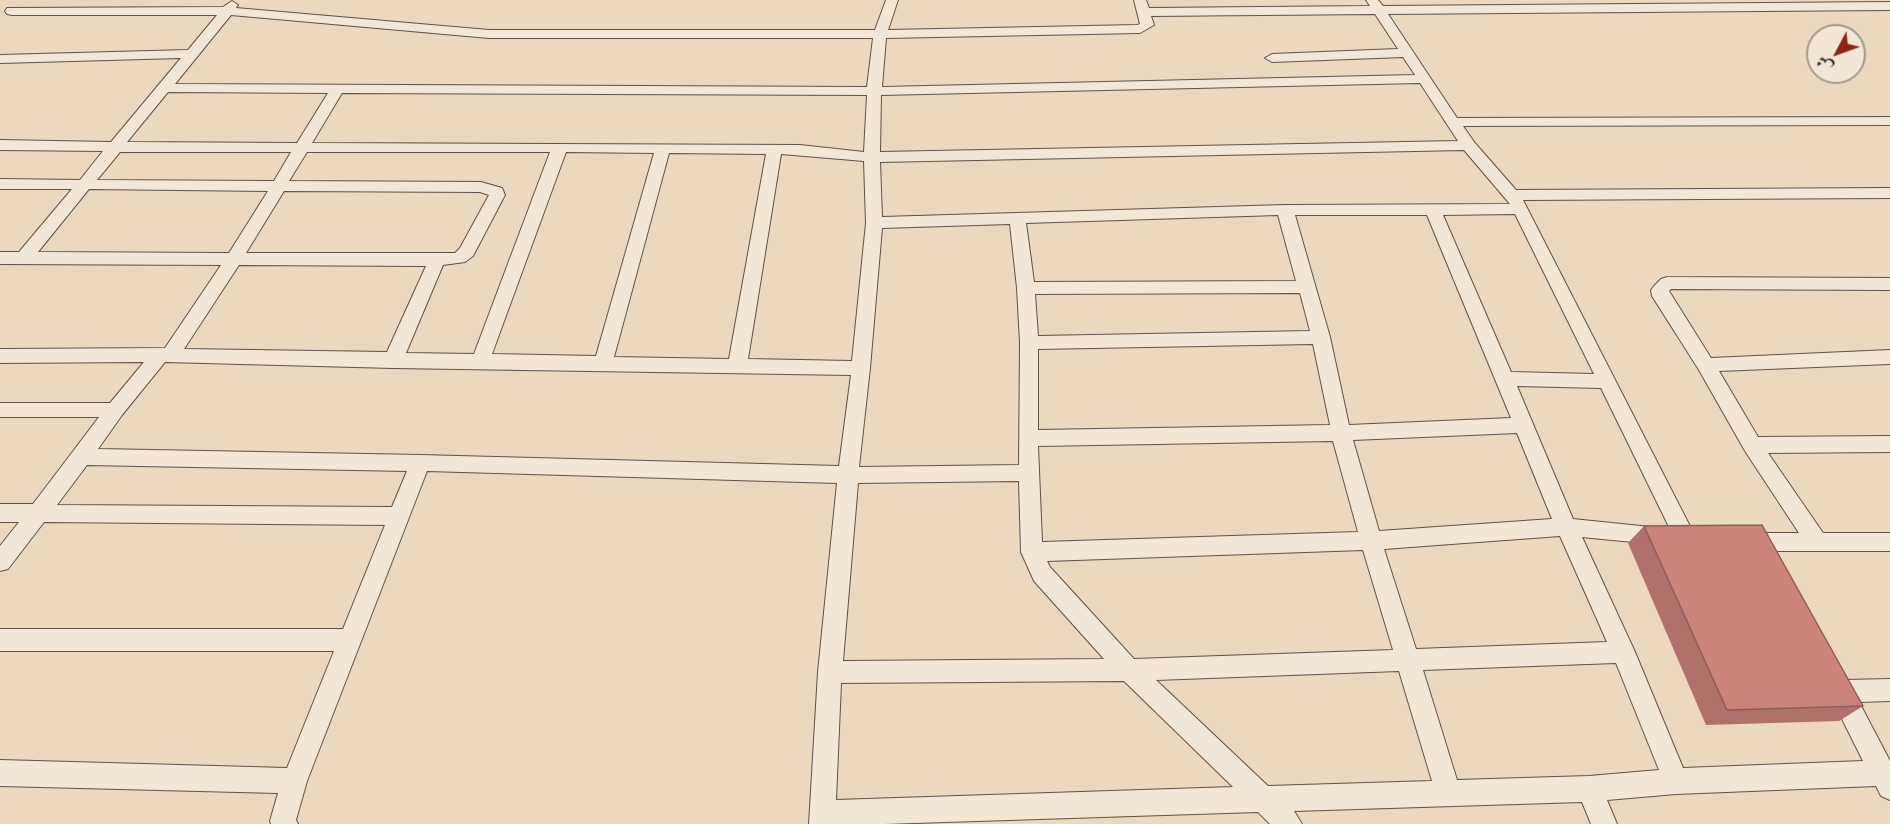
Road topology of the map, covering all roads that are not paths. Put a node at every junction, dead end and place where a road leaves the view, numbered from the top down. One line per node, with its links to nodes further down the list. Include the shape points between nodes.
1 (25, 0): 7 (street)
2 (892, 0): 9 (street)
3 (1374, 4): 5 (street); 6 (street); 10 (street)
4 (231, 6): 7 (street); 9 (street, via 489,34); 11 (street)
5 (1142, 6): 9 (street, via 1147,25 1140,29)
6 (1890, 6)
7 (12, 11): 8 (street)
8 (0, 21)
9 (880, 34): 17 (street)
10 (1406, 53): 12 (street); 14 (street)
11 (192, 54): 13 (street); 15 (street)
12 (1272, 58)
13 (0, 59)
14 (1423, 79): 17 (street); 19 (street)
15 (164, 88): 16 (street); 22 (street)
16 (338, 88): 17 (street); 23 (street)
17 (874, 91): 27 (street)
18 (1890, 121): 19 (street)
19 (1452, 122): 21 (street)
20 (0, 145): 22 (street)
21 (1468, 145): 27 (street); 32 (street)
22 (115, 147): 23 (street); 29 (street)
23 (302, 147): 24 (street); 30 (street)
24 (560, 147): 25 (street); 50 (street)
25 (663, 148): 26 (street); 51 (street)
26 (774, 150): 27 (street); 53 (street)
27 (872, 157): 36 (street)
28 (0, 184): 29 (street)
29 (85, 184): 30 (street); 38 (street)
30 (277, 187): 39 (street); 40 (street, via 482,187 496,192 467,252 459,258)
31 (1890, 193): 32 (street)
32 (1516, 202): 33 (street); 56 (street)
33 (1433, 209): 34 (street); 55 (street)
34 (1285, 210): 35 (street); 42 (street)
35 (1017, 218): 36 (street); 43 (street)
36 (874, 223): 54 (street)
37 (0, 258): 38 (street)
38 (24, 258): 39 (street)
39 (234, 259): 40 (street); 46 (street)
40 (437, 260): 49 (street)
41 (1890, 284): 52 (street, via 1667,283 1660,290 1661,296)
42 (1306, 287): 43 (street); 44 (street)
43 (1026, 288): 45 (street)
44 (1321, 337): 45 (street); 60 (street)
45 (1029, 343): 61 (street)
46 (165, 355): 47 (street); 49 (street); 58 (street)
47 (0, 356)
48 (1890, 357): 52 (street)
49 (393, 361): 50 (street)
50 (480, 362): 51 (street)
51 (603, 364): 53 (street)
52 (1706, 365): 63 (street)
53 (737, 366): 54 (street)
54 (861, 368): 67 (street)
55 (1503, 379): 56 (street); 59 (street)
56 (1608, 381): 72 (street)
57 (0, 410): 58 (street)
58 (115, 410): 64 (street)
59 (1522, 425): 60 (street); 71 (street)
60 (1341, 433): 61 (street); 73 (street)
61 (1028, 438): 66 (street)
62 (1890, 444): 63 (street)
63 (1752, 445): 75 (street)
64 (82, 457): 65 (street); 69 (street)
65 (420, 463): 67 (street); 70 (street)
66 (1029, 473): 67 (street); 76 (street)
67 (848, 475): 83 (street)
68 (0, 513): 69 (street)
69 (39, 513): 70 (street); 77 (street)
70 (399, 516): 79 (street)
71 (1566, 527): 72 (street); 73 (street); 80 (street)
72 (1685, 537): 75 (street, via 1715,540 1762,553)
73 (1371, 541): 76 (street); 81 (street)
74 (1890, 542): 75 (street)
75 (1818, 543)
76 (1032, 552): 82 (street, via 1041,574)
77 (0, 562)
78 (0, 640): 79 (street)
79 (349, 640): 87 (street)
80 (1623, 652): 81 (street); 88 (street)
81 (1408, 661): 82 (street); 90 (street)
82 (1129, 670): 83 (street); 91 (street)
83 (830, 672): 92 (street)
84 (1890, 690): 86 (street, via 1835,682)
85 (0, 773): 87 (street)
86 (1886, 780): 88 (street)
87 (294, 781): 93 (street)
88 (1676, 781): 89 (street)
89 (1589, 789): 90 (street); 95 (street)
90 (1449, 794): 91 (street)
91 (1261, 798): 92 (street); 94 (street)
92 (822, 818)
93 (285, 824)
94 (1288, 824)
95 (1604, 824)

